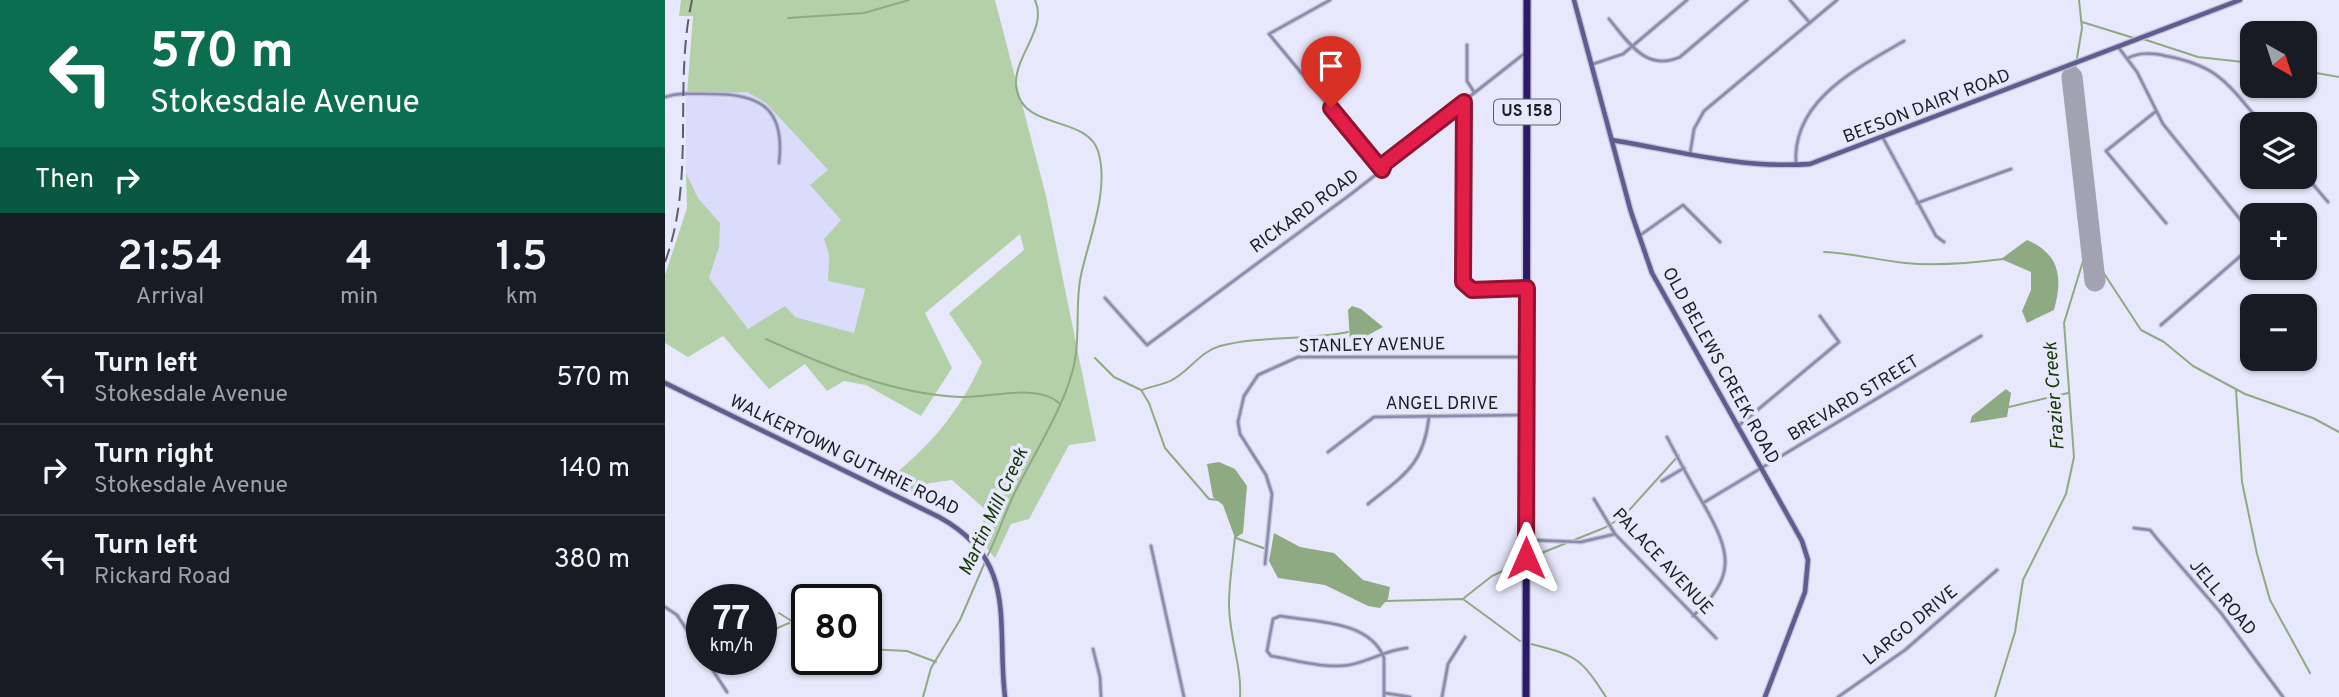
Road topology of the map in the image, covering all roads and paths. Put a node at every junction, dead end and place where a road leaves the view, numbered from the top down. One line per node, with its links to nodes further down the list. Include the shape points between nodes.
1 (1330, 0): 29 (street, via 1269,32)
2 (1527, 0): 15 (highway, US 158)
3 (1574, 0): 17 (street, OLD BELEWS CREEK ROAD)
4 (1687, 0): 13 (street)
5 (1747, 0): 13 (street, via 1681,57 1651,61)
6 (1790, 0): 10 (street)
7 (1837, 0): 10 (street)
8 (2240, 0): 14 (street, BEESON DAIRY ROAD)
9 (1609, 19): 13 (street)
10 (1810, 23): 25 (street, via 1704,111 1694,129)
11 (1904, 41): 27 (street, via 1861,66 1815,104 1798,132)
12 (1467, 46): 18 (street, via 1467,81)
13 (1632, 46): 17 (street, via 1611,60)
14 (2119, 48): 16 (street); 23 (street, BEESON DAIRY ROAD)
15 (1527, 51): 18 (street, RICKARD ROAD); 39 (highway, US 158)
16 (2128, 58): 21 (street); 22 (street, via 2153,54 2207,66)
17 (1591, 64): 24 (street, OLD BELEWS CREEK ROAD)
18 (1474, 93): 20 (street, RICKARD ROAD)
19 (665, 97): 26 (street, via 683,93 753,98 778,126)
20 (1464, 102): 29 (street, RICKARD ROAD); 39 (street, via 1463,282 1472,290)
21 (2155, 112): 33 (street); 34 (street, via 2106,151)
22 (2251, 112)
23 (1883, 138): 27 (street, BEESON DAIRY ROAD, via 1833,158); 32 (street)
24 (1612, 139): 25 (street, BEESON DAIRY ROAD); 35 (street, OLD BELEWS CREEK ROAD)
25 (1690, 154): 27 (street, BEESON DAIRY ROAD, via 1739,163)
26 (779, 163)
27 (1796, 165)
28 (2011, 169): 32 (street)
29 (1382, 170): 40 (street, RICKARD ROAD, via 1147,345)
30 (2317, 189): 31 (street)
31 (2328, 202)
32 (1917, 203): 37 (street, via 1935,236)
33 (2240, 219)
34 (2166, 223)
35 (1639, 236): 36 (street, via 1683,205); 48 (street, OLD BELEWS CREEK ROAD, via 1651,273)
36 (1720, 242)
37 (1944, 242)
38 (2240, 256): 42 (street)
39 (1527, 288): 44 (highway, US 158)
40 (1105, 298)
41 (1820, 316): 48 (street, via 1839,342)
42 (2161, 325)
43 (1981, 336): 52 (street, BREVARD STREET)
44 (1527, 357): 46 (highway, US 158); 61 (street, STANLEY AVENUE, via 1314,356 1288,360 1258,375 1244,396 1238,422 1272,494)
45 (665, 383): 74 (street, WALKERTOWN GUTHRIE ROAD, via 968,534 987,558 999,587)
46 (1527, 415): 47 (street, ANGEL DRIVE); 59 (highway, US 158)
47 (1429, 416): 50 (street, ANGEL DRIVE, via 1374,417); 56 (street, via 1425,446 1417,461)
48 (1737, 427): 52 (street, OLD BELEWS CREEK ROAD)
49 (1667, 437): 51 (street)
50 (1328, 452)
51 (1684, 468): 53 (street); 55 (street)
52 (1761, 469): 55 (street, BREVARD STREET); 80 (street, OLD BELEWS CREEK ROAD, via 1802,541 1808,575)
53 (1662, 481)
54 (1594, 499): 58 (street, PALACE AVENUE)
55 (1703, 503): 64 (street, via 1721,536 1726,564 1719,589)
56 (1368, 504)
57 (2134, 528): 82 (street, JELL ROAD, via 2150,530 2221,613)
58 (1615, 534): 59 (street, via 1581,541); 64 (street, PALACE AVENUE)
59 (1526, 539): 79 (highway, US 158)
60 (1151, 547): 76 (street)
61 (1265, 564)
62 (1997, 570): 81 (street, LARGO DRIVE, via 1905,650)
63 (665, 607): 65 (street)
64 (1693, 615): 67 (street, PALACE AVENUE)
65 (686, 629)
66 (1465, 637): 78 (street, via 1448,664)
67 (1716, 638)
68 (1407, 648): 70 (street)
69 (1093, 649): 75 (street)
70 (1383, 653): 70 (street, via 1346,666 1267,651 1273,619 1280,616 1357,630 1373,639); 73 (street)
71 (716, 675): 72 (street)
72 (727, 692)
73 (1384, 695): 77 (street)
74 (1005, 697)
75 (1101, 697)
76 (1184, 697)
77 (1410, 697)
78 (1442, 697)
79 (1525, 697)
80 (1765, 697)
81 (1838, 697)
82 (2283, 697)

